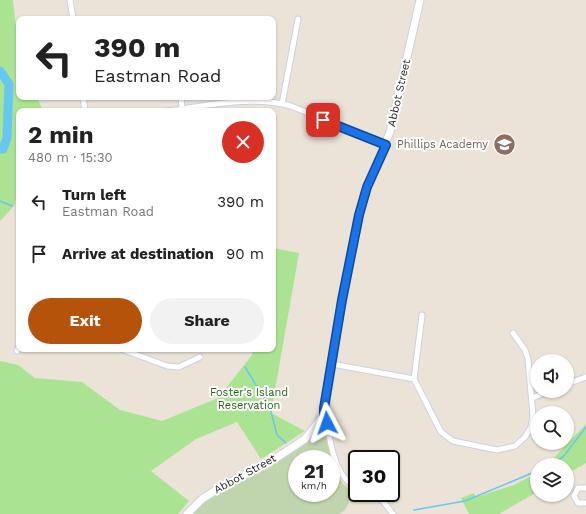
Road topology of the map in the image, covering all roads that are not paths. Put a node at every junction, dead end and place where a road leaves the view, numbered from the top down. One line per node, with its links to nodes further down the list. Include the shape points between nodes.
1 (70, 0): 3 (street)
2 (420, 0): 9 (street, Abbot Street)
3 (73, 16)
4 (298, 19): 7 (street)
5 (251, 100): 8 (street)
6 (251, 100): 7 (street)
7 (282, 104): 9 (street)
8 (207, 108)
9 (386, 145): 14 (street, Abbot Street, via 367,187 359,215)
10 (422, 315): 17 (street)
11 (513, 333): 16 (street, via 525,350)
12 (129, 352): 13 (street, via 167,366 178,367)
13 (200, 357)
14 (332, 364): 17 (street); 20 (street, Abbot Street)
15 (586, 377): 18 (street)
16 (530, 378)
17 (414, 379): 19 (street, via 441,432 453,441 497,450 515,446 528,433 533,416)
18 (574, 381)
19 (532, 398)
20 (324, 415): 21 (street, via 338,467); 25 (street, Abbot Street, via 305,439 267,464 222,486 202,499)
21 (348, 481)
22 (586, 488): 24 (street, via 578,488 574,496 578,503)
23 (383, 502): 26 (street)
24 (586, 503)
25 (187, 514)
26 (393, 514)

